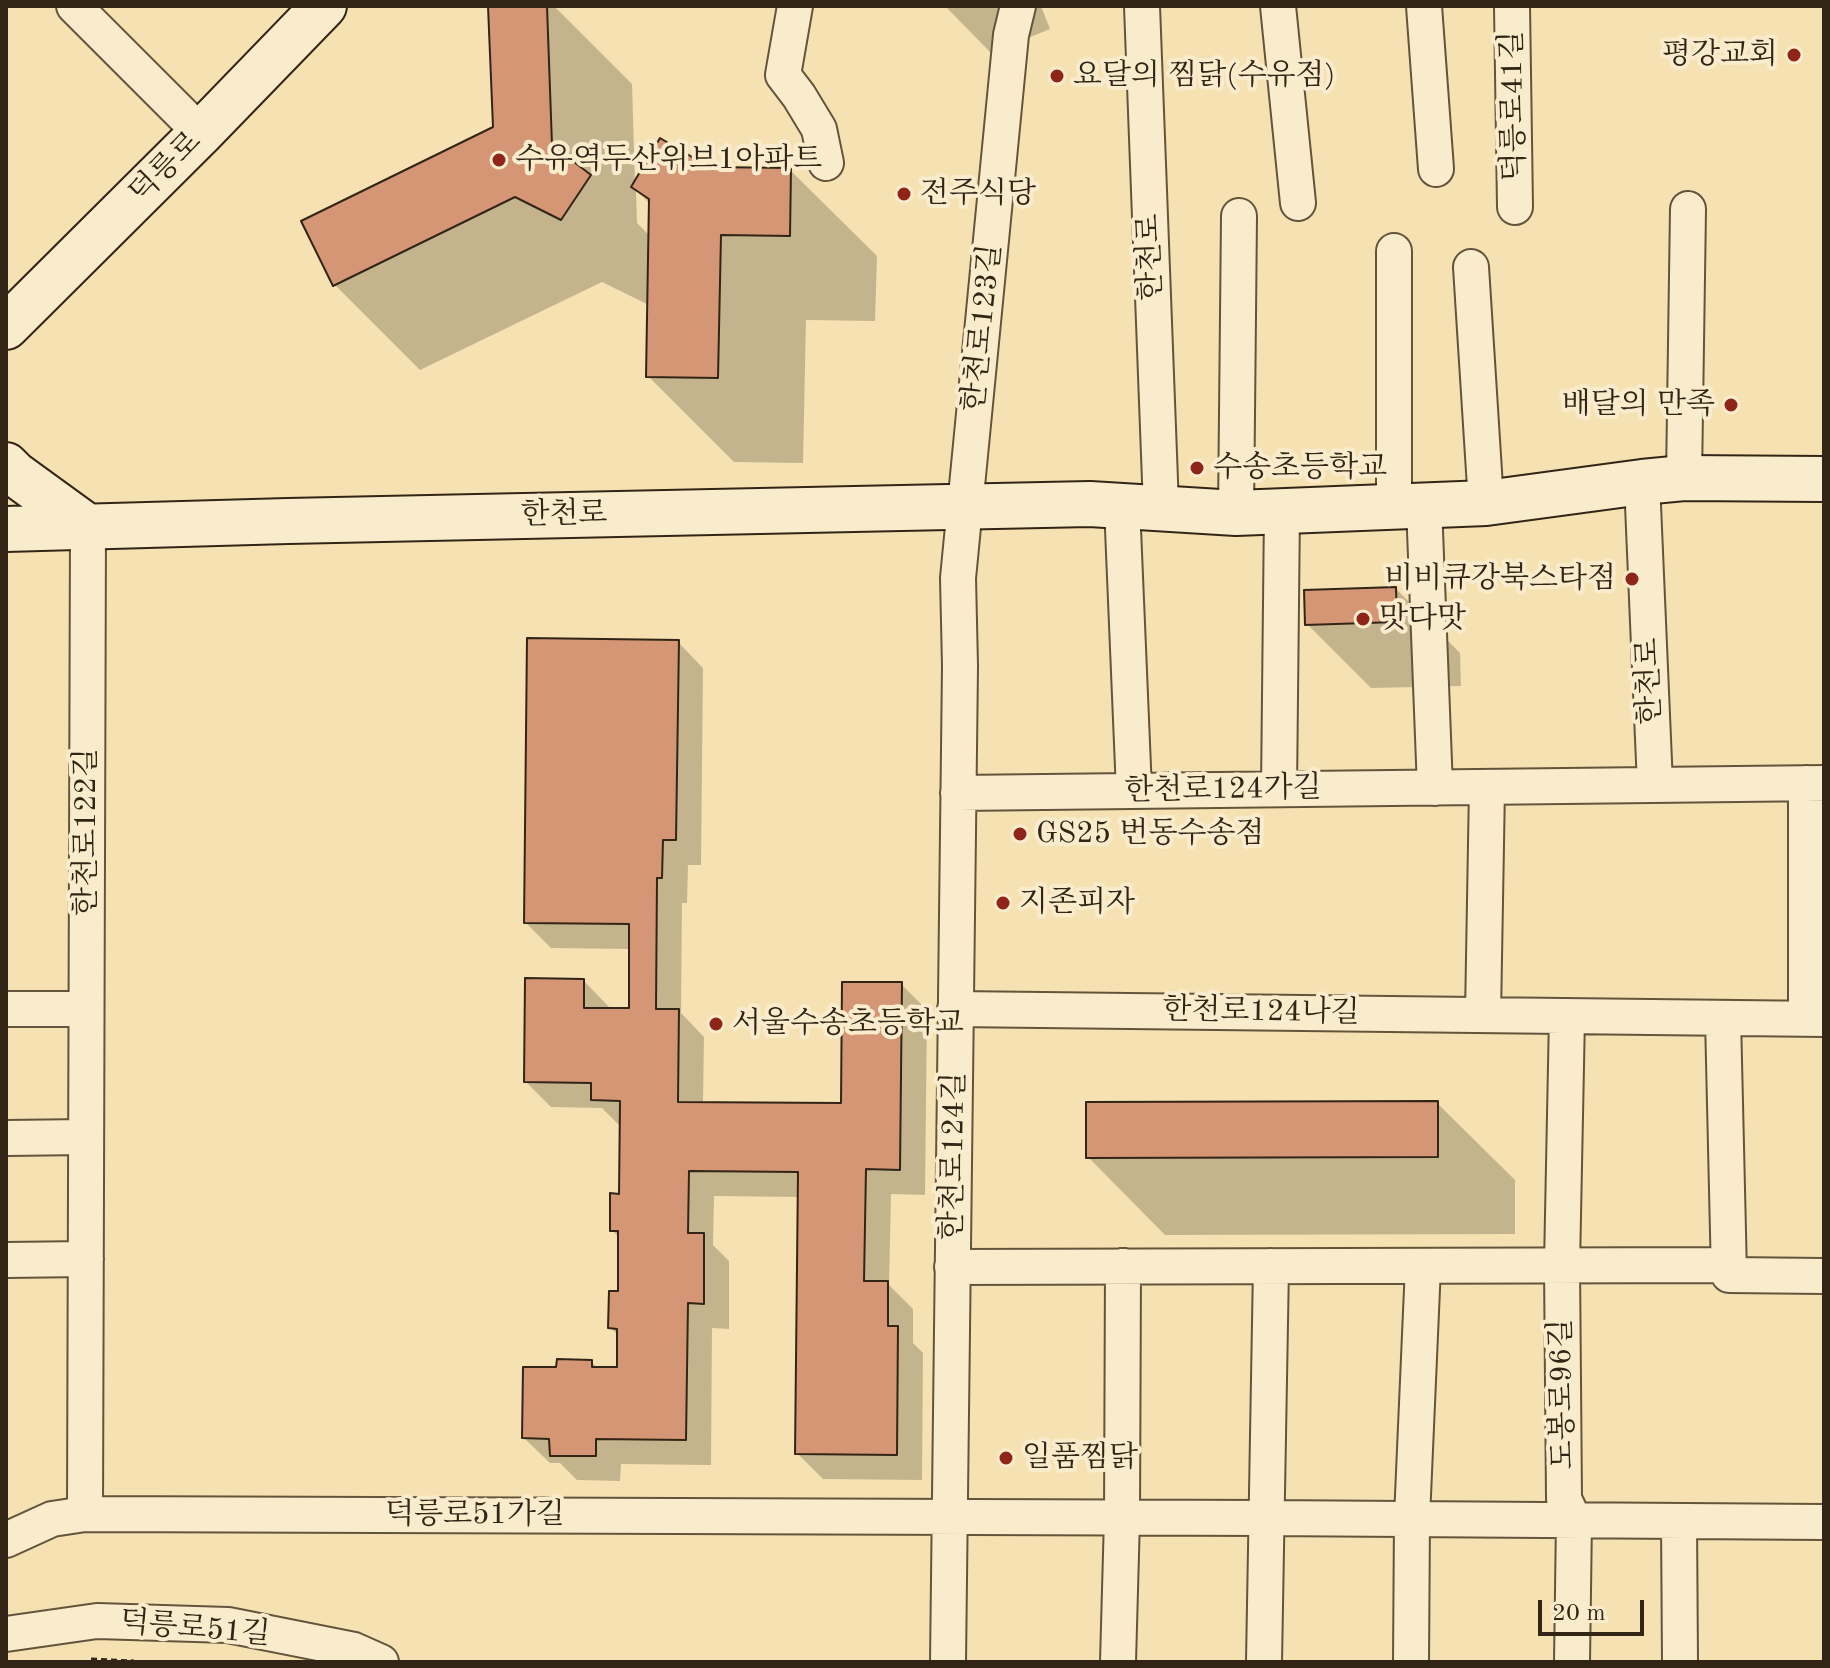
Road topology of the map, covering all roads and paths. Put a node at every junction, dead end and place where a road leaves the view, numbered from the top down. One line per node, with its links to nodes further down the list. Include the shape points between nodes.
1 (74, 6): 9 (street)
2 (324, 6): 9 (main road, 덕릉로)
3 (795, 6): 10 (street, via 783,75 819,129)
4 (1018, 6): 25 (street, 한천로123길)
5 (1142, 6): 23 (street, 한천로)
6 (1278, 6): 12 (street)
7 (1424, 6): 11 (street)
8 (1512, 6): 13 (street, 덕릉로41길)
9 (201, 133): 18 (main road, 덕릉로)
10 (826, 163)
11 (1436, 169)
12 (1298, 203)
13 (1515, 207)
14 (1688, 209): 21 (street, 한천로)
15 (1239, 216): 27 (street)
16 (1394, 251): 24 (street)
17 (1471, 267): 22 (street)
18 (6, 327)
19 (6, 465): 28 (main road)
20 (1824, 479): 21 (main road, 한천로)
21 (1663, 480): 22 (main road, 한천로); 31 (street, 한천로)
22 (1486, 503): 24 (main road, 한천로)
23 (1141, 506): 25 (main road, 한천로); 27 (main road, 한천로); 35 (street, 한천로)
24 (1409, 506): 26 (main road, 한천로); 33 (street)
25 (965, 507): 28 (main road, 한천로); 36 (street, 한천로124길, via 958,578)
26 (1282, 510): 27 (main road, 한천로); 34 (street)
27 (1236, 513)
28 (88, 527): 29 (main road, 한천로); 38 (street, 한천로122길)
29 (6, 529)
30 (1815, 783): 31 (street, 한천로124가길); 43 (street, 한천로124가길)
31 (1655, 785): 32 (street, 한천로124가길)
32 (1487, 787): 33 (street, 한천로124가길); 40 (street)
33 (1435, 788): 34 (street, 한천로124가길)
34 (1279, 789): 35 (street, 한천로124가길)
35 (1134, 791): 36 (street, 한천로124가길)
36 (958, 793): 39 (street, 한천로124길)
37 (6, 1009): 38 (street)
38 (86, 1009): 44 (street, 한천로122길)
39 (955, 1009): 40 (street, 한천로124나길); 53 (street, 한천로124길)
40 (1483, 1015): 41 (street, 한천로124나길)
41 (1567, 1016): 42 (street, 한천로124나길); 48 (street)
42 (1723, 1018): 43 (street, 한천로124나길); 49 (street)
43 (1815, 1019)
44 (86, 1137): 45 (street); 46 (street, 한천로122길)
45 (6, 1138)
46 (86, 1259): 47 (street); 55 (street, 한천로122길)
47 (6, 1260)
48 (1562, 1265): 49 (street); 52 (street); 60 (street, 도봉로96길, via 1564,1499)
49 (1729, 1265): 54 (street, via 1729,1275)
50 (1123, 1266): 51 (street); 53 (street); 57 (street)
51 (1271, 1266): 52 (street); 58 (street)
52 (1423, 1266): 59 (street)
53 (952, 1267): 56 (street, 한천로124길)
54 (1824, 1276)
55 (85, 1514): 56 (street, 덕릉로51가길); 63 (street, 덕릉로51가길, via 52,1519)
56 (949, 1517): 57 (street); 66 (street, 한천로124길)
57 (1122, 1518): 58 (street); 67 (street)
58 (1266, 1518): 59 (street); 68 (street)
59 (1412, 1518): 60 (street); 69 (street)
60 (1574, 1520): 61 (street); 70 (street, 도봉로96길)
61 (1679, 1521): 62 (street); 71 (street)
62 (1824, 1522)
63 (6, 1540)
64 (6, 1634): 65 (street, 덕릉로51길, via 97,1621 228,1625 354,1650)
65 (381, 1662)
66 (948, 1662)
67 (1118, 1662)
68 (1264, 1662)
69 (1411, 1662)
70 (1572, 1662)
71 (1680, 1662)

